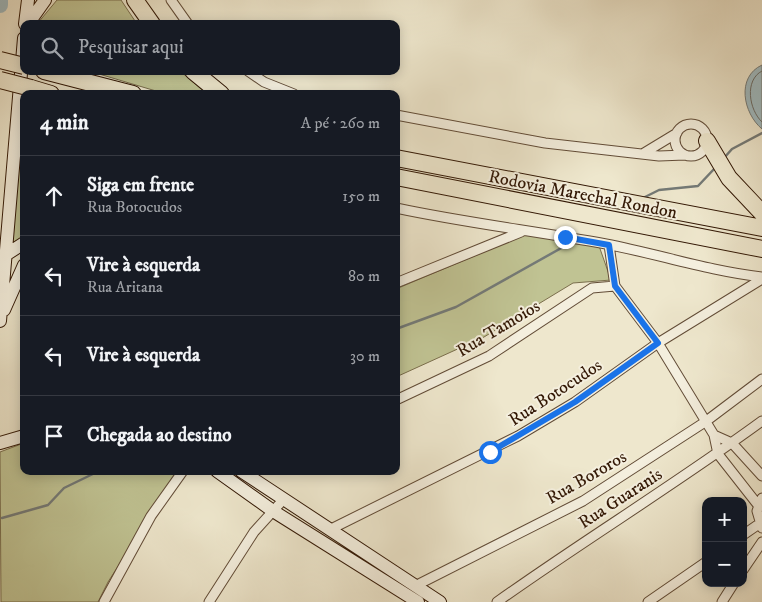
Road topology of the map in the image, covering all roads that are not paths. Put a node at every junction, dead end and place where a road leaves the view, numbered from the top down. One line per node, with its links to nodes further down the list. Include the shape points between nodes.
1 (28, 0): 5 (street)
2 (45, 0): 6 (street)
3 (135, 0): 7 (highway)
4 (171, 0): 8 (street)
5 (27, 20)
6 (30, 20)
7 (149, 20)
8 (185, 20)
9 (0, 60): 10 (highway, bridge)
10 (20, 65)
11 (20, 75): 20 (street)
12 (59, 75): 17 (highway)
13 (198, 75): 18 (highway)
14 (254, 75): 19 (street)
15 (0, 80): 16 (highway, bridge)
16 (38, 90)
17 (118, 90)
18 (217, 90)
19 (284, 90)
20 (17, 104): 21 (street); 36 (street)
21 (20, 115)
22 (400, 116): 25 (street, via 545,143)
23 (677, 133): 24 (street, via 686,125 698,125 706,134); 25 (street); 26 (street, via 676,145)
24 (707, 141): 26 (street, via 702,152); 30 (highway, via 729,178)
25 (644, 153): 26 (street)
26 (685, 155)
27 (400, 159): 31 (highway, Rodovia Marechal Rondon)
28 (400, 179): 35 (highway, Rodovia Marechal Rondon)
29 (400, 209): 32 (street)
30 (762, 213)
31 (762, 228)
32 (522, 231): 34 (street); 39 (street)
33 (20, 245): 36 (street)
34 (609, 245): 38 (street); 40 (street)
35 (762, 250)
36 (2, 256): 41 (street)
37 (20, 274): 41 (street)
38 (762, 278): 42 (street, Rua Botocudos)
39 (400, 281)
40 (615, 286): 42 (street); 44 (street, Rua Tamoios, via 592,288 489,356)
41 (0, 321)
42 (658, 343): 46 (street); 60 (street, Rua Botocudos, via 575,402 518,436)
43 (762, 378): 46 (street, Rua Bororos)
44 (400, 398)
45 (762, 421): 50 (street, Rua Guaranis)
46 (705, 422): 47 (street); 65 (street, Rua Bororos, via 584,501)
47 (714, 435): 50 (street); 51 (street)
48 (20, 437): 49 (street)
49 (0, 443)
50 (732, 443): 51 (street, Rua Guaranis); 55 (street)
51 (718, 454): 57 (street); 71 (street, Rua Guaranis, via 577,545)
52 (180, 475): 67 (street, via 152,516)
53 (223, 475): 58 (street)
54 (247, 475): 56 (street)
55 (762, 476)
56 (283, 500): 58 (street); 60 (street)
57 (760, 501): 59 (street)
58 (273, 511): 68 (street, via 254,532); 69 (street)
59 (761, 526): 61 (street)
60 (329, 530): 65 (street)
61 (747, 533)
62 (762, 542): 63 (street)
63 (747, 564)
64 (702, 565): 72 (street)
65 (415, 586): 70 (street)
66 (731, 587): 73 (street)
67 (104, 602)
68 (210, 602)
69 (418, 602)
70 (440, 602)
71 (497, 602)
72 (648, 602)
73 (722, 602)

